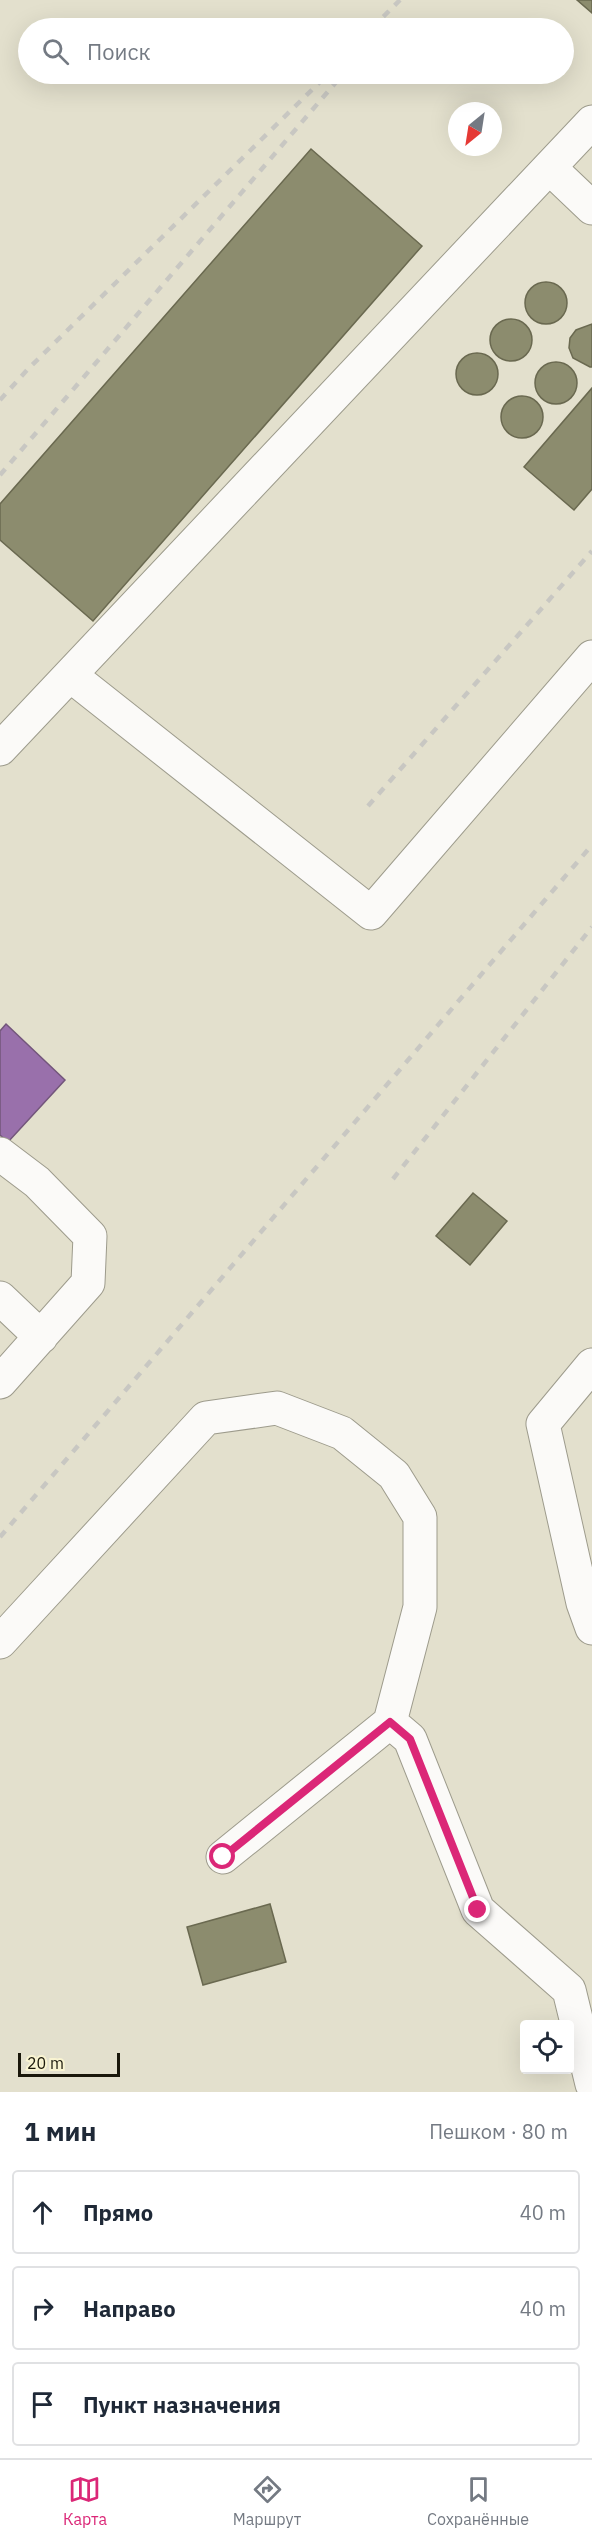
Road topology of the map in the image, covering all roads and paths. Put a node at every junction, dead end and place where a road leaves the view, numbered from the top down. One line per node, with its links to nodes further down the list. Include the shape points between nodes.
1 (592, 123): 2 (lane)
2 (551, 169): 3 (lane); 5 (lane)
3 (592, 208)
4 (592, 657): 5 (lane, via 371,913)
5 (70, 675): 6 (lane)
6 (0, 749)
7 (0, 1154): 9 (lane, via 37,1182 90,1236 88,1282)
8 (0, 1298): 9 (lane)
9 (41, 1337): 11 (lane)
10 (592, 1365): 12 (lane, via 543,1424)
11 (0, 1382)
12 (592, 1628)
13 (0, 1642): 14 (lane, via 206,1418 277,1408 342,1433 394,1475 420,1517 420,1607)
14 (390, 1722): 15 (lane); 16 (lane, via 410,1739 478,1910 569,1990)
15 (223, 1857)
16 (592, 2084)

